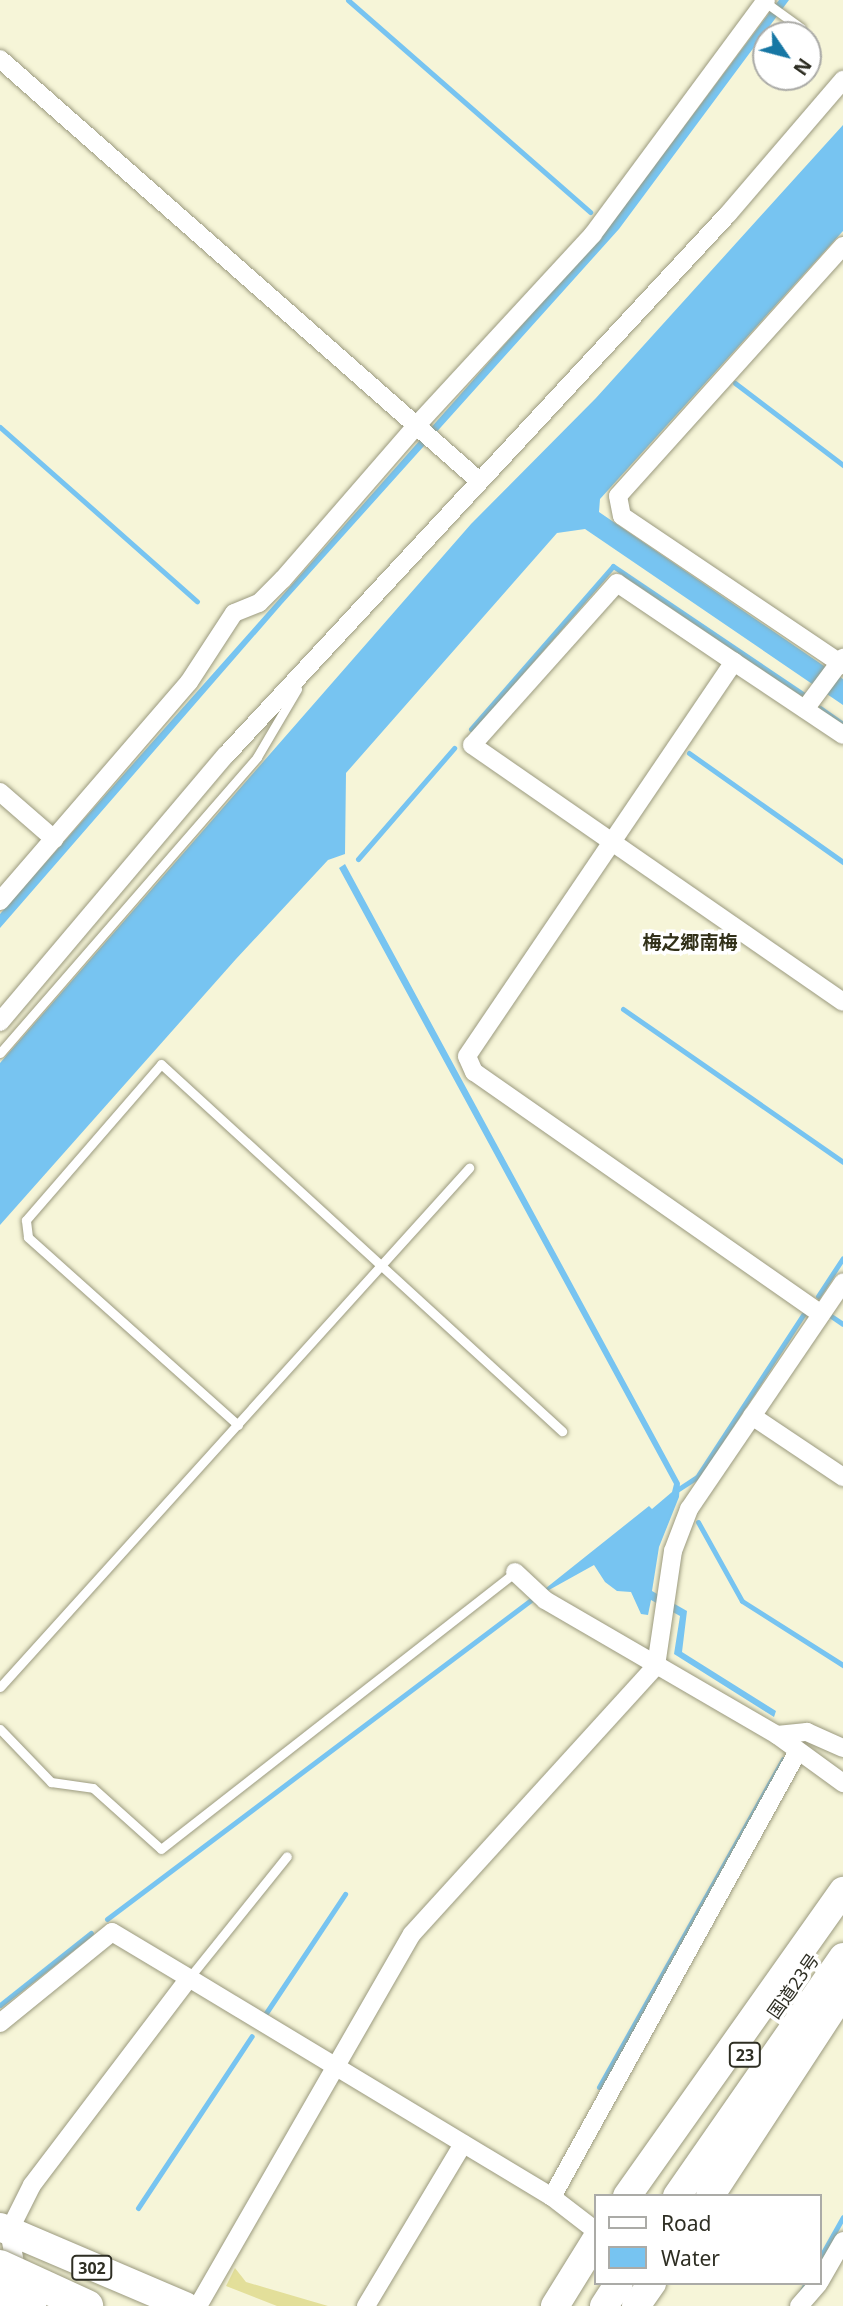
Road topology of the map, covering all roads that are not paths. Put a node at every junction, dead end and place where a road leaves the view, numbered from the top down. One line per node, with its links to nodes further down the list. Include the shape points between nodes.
1 (765, 2): 2 (lane); 6 (street, via 593,234)
2 (792, 21)
3 (0, 59): 6 (street)
4 (843, 80): 7 (street, via 728,214)
5 (843, 246): 10 (street, via 618,496 622,516)
6 (424, 433): 7 (street); 14 (street, via 259,603 234,613 189,682)
7 (478, 480): 8 (street)
8 (317, 653): 18 (street); 19 (lane, via 257,757)
9 (734, 662): 11 (street); 15 (street); 15 (street, via 617,583 472,745)
10 (840, 663): 11 (street)
11 (810, 702): 12 (street)
12 (843, 735)
13 (0, 792): 14 (street)
14 (54, 839): 16 (street)
15 (613, 846): 17 (street); 23 (street, via 467,1056 474,1072)
16 (0, 901)
17 (843, 1002)
18 (0, 1022)
19 (0, 1053)
20 (469, 1168): 21 (lane)
21 (381, 1265): 25 (lane); 25 (lane, via 160,1064 26,1220 28,1237); 26 (lane)
22 (843, 1282): 23 (street)
23 (821, 1314): 24 (street)
24 (752, 1416): 27 (street); 29 (street, via 689,1508 673,1551)
25 (238, 1425): 30 (lane)
26 (562, 1431)
27 (843, 1476)
28 (515, 1572): 29 (street, via 545,1600); 31 (lane, via 161,1849 93,1788 51,1782)
29 (656, 1665): 32 (street); 43 (street, via 463,1872 412,1934)
30 (0, 1687)
31 (0, 1729)
32 (776, 1735): 33 (street, via 807,1732); 34 (street)
33 (843, 1748)
34 (797, 1753): 35 (street); 49 (street)
35 (843, 1783)
36 (287, 1856): 40 (lane)
37 (843, 1891): 45 (highway)
38 (843, 1916): 46 (highway, 国道23号 / 23)
39 (843, 1957): 47 (highway, 国道23号 / 23)
40 (189, 1978): 42 (street, via 112,1932); 43 (street); 50 (street, via 32,2185)
41 (843, 1993): 48 (highway)
42 (0, 2023)
43 (335, 2066): 44 (street); 69 (street)
44 (463, 2144): 49 (street); 70 (street)
45 (628, 2194)
46 (649, 2194)
47 (678, 2194)
48 (711, 2194)
49 (552, 2197): 51 (street)
50 (4, 2229): 59 (highway, 302); 64 (street)
51 (594, 2229)
52 (843, 2241): 56 (street)
53 (594, 2243): 71 (highway)
54 (0, 2266): 66 (highway, bridge)
55 (594, 2277): 72 (highway)
56 (822, 2280)
57 (618, 2285): 73 (highway)
58 (651, 2285): 74 (highway)
59 (133, 2286): 67 (highway); 68 (highway, 302)
60 (0, 2291): 65 (highway, bridge)
61 (816, 2291): 75 (street)
62 (0, 2301): 63 (highway)
63 (9, 2306)
64 (23, 2306)
65 (30, 2306)
66 (87, 2306)
67 (165, 2306)
68 (185, 2306)
69 (198, 2306)
70 (366, 2306)
71 (555, 2306)
72 (576, 2306)
73 (604, 2306)
74 (636, 2306)
75 (799, 2306)

